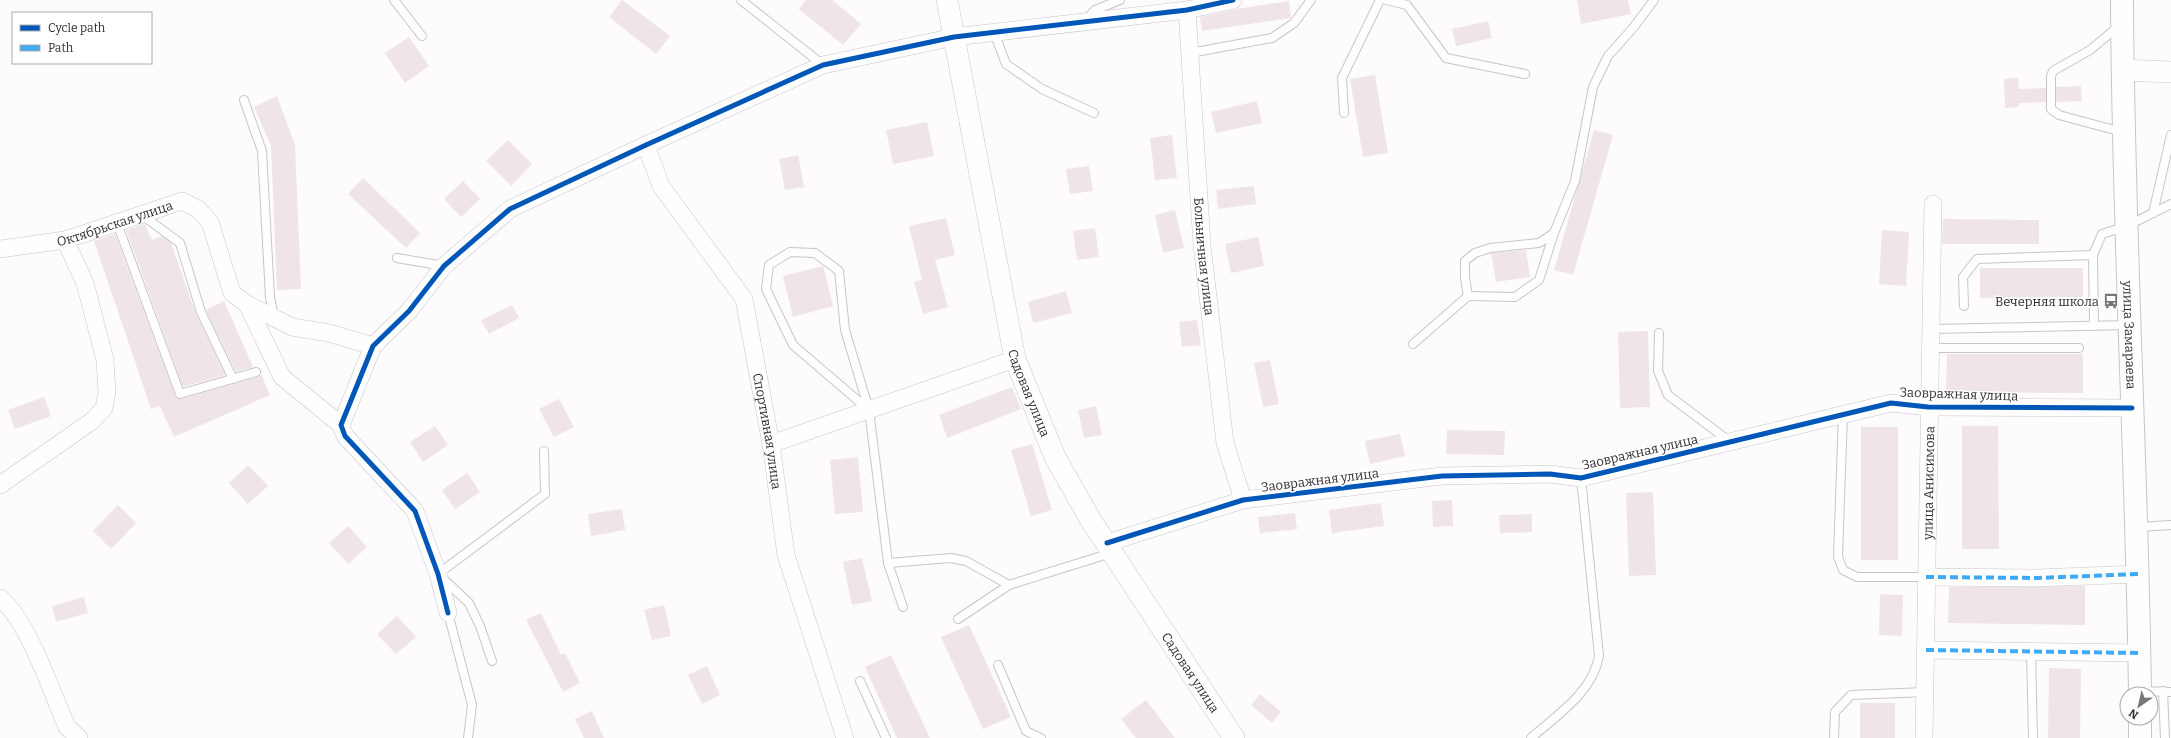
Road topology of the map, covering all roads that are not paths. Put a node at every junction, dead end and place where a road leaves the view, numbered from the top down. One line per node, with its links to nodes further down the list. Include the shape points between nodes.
1 (394, 0): 16 (lane)
2 (741, 0): 19 (lane)
3 (947, 0): 17 (street, Садовая улица)
4 (1120, 0): 13 (lane, via 1095,10)
5 (1233, 0): 12 (street)
6 (1311, 0): 18 (lane, via 1294,22 1272,38)
7 (1380, 0): 24 (lane, via 1342,78)
8 (1386, 0): 11 (lane)
9 (1654, 0): 35 (lane, via 1608,56 1593,87 1575,181)
10 (2122, 0): 14 (main road, улица Замараева)
11 (1406, 2): 22 (lane, via 1446,58)
12 (1187, 10): 13 (street); 18 (street, Больничная улица)
13 (1085, 21): 15 (street)
14 (2122, 22): 20 (main road, улица Замараева); 26 (lane, via 2090,50 2053,71 2051,109 2059,115)
15 (994, 32): 17 (street); 25 (lane, via 1006,64 1042,89)
16 (422, 36)
17 (954, 37): 19 (street); 53 (street, Садовая улица)
18 (1190, 53): 66 (street, Больничная улица, via 1202,245 1225,442)
19 (823, 65): 28 (street)
20 (2123, 70): 21 (street); 26 (main road, улица Замараева)
21 (2171, 72)
22 (1525, 74)
23 (244, 100): 44 (lane, via 262,151 270,297)
24 (1344, 112)
25 (1094, 113)
26 (2125, 133): 34 (main road, улица Замараева)
27 (2171, 135): 31 (lane)
28 (646, 145): 40 (street, via 510,209); 62 (street, Спортивная улица, via 661,186 744,299)
29 (1933, 204): 47 (street, улица Анисимова)
30 (2171, 204): 31 (lane)
31 (2153, 213): 34 (lane)
32 (142, 215): 33 (street, Октябрьская улица); 42 (street, Октябрьская улица, via 182,201 198,210 210,222 232,293); 55 (lane, via 180,243 202,312)
33 (118, 223): 36 (street, Октябрьская улица); 55 (lane, via 180,394)
34 (2127, 226): 38 (lane, via 2102,234); 45 (main road, улица Замараева)
35 (1554, 233): 41 (lane, via 1539,280 1515,297); 41 (lane, via 1539,243 1490,248 1475,253 1465,261)
36 (65, 240): 37 (street, Октябрьская улица); 65 (street, via 85,283 105,360 107,392 104,408 92,421)
37 (0, 249)
38 (2093, 255): 43 (lane, via 1977,259 1964,278); 46 (lane)
39 (397, 258): 40 (lane)
40 (444, 266): 50 (street, via 409,312)
41 (1468, 296): 49 (lane)
42 (247, 304): 44 (street, Октябрьская улица); 60 (street, via 282,377)
43 (1964, 306)
44 (274, 317): 50 (street, Октябрьская улица, via 292,327 329,333)
45 (2130, 325): 46 (lane); 57 (main road, улица Замараева)
46 (2094, 326): 47 (lane)
47 (1930, 329): 51 (street, улица Анисимова)
48 (1659, 333): 61 (lane, via 1658,371 1668,395)
49 (1414, 344)
50 (373, 346): 60 (street)
51 (1930, 348): 52 (lane); 56 (street, улица Анисимова)
52 (2079, 348)
53 (1016, 359): 58 (street); 69 (street, Садовая улица, via 1056,457 1090,519)
54 (256, 372): 55 (lane)
55 (233, 379)
56 (1928, 407): 57 (street, Заовражная улица); 59 (street, Заовражная улица, via 1891,403); 73 (street, улица Анисимова)
57 (2132, 408): 68 (main road, улица Замараева)
58 (869, 410): 58 (lane, via 845,330 839,271 815,253 790,252 768,265 766,289 793,345); 62 (street); 70 (lane)
59 (1843, 413): 61 (street, Заовражная улица); 73 (lane, via 1838,556 1843,570 1857,577)
60 (341, 425): 71 (street, via 345,436 415,511)
61 (1730, 442): 64 (street, Заовражная улица)
62 (771, 444): 91 (street, Спортивная улица, via 786,555)
63 (544, 451): 71 (lane, via 545,494)
64 (1581, 478): 66 (street, Заовражная улица, via 1550,474 1442,476); 95 (lane, via 1599,656 1597,667 1580,694)
65 (0, 485)
66 (1243, 500): 69 (street, Заовражная улица)
67 (2171, 525): 68 (lane)
68 (2137, 527): 72 (main road, улица Замараева)
69 (1110, 548): 74 (lane); 94 (street, Садовая улица)
70 (888, 563): 74 (lane, via 951,558 966,561); 76 (lane)
71 (438, 574): 77 (street); 82 (lane, via 469,603)
72 (2139, 574): 73 (street, via 2037,578); 81 (main road, улица Замараева)
73 (1926, 577): 79 (street, улица Анисимова)
74 (1009, 585): 78 (lane)
75 (0, 598): 89 (street, via 20,620 67,728)
76 (903, 607)
77 (448, 613): 90 (lane, via 472,705)
78 (958, 619)
79 (1926, 650): 80 (street); 86 (street, улица Анисимова)
80 (2031, 651): 81 (street); 98 (lane)
81 (2139, 653): 85 (main road, улица Замараева)
82 (492, 661)
83 (998, 664): 93 (lane, via 1026,731)
84 (860, 680): 92 (lane)
85 (2140, 686)
86 (1926, 692): 96 (lane, via 1851,694 1835,712); 97 (street, улица Анисимова)
87 (2167, 692): 100 (lane)
88 (2140, 726): 99 (main road)
89 (79, 738)
90 (468, 738)
91 (845, 738)
92 (886, 738)
93 (1040, 738)
94 (1234, 738)
95 (1531, 738)
96 (1834, 738)
97 (1924, 738)
98 (2033, 738)
99 (2140, 738)
100 (2165, 738)

